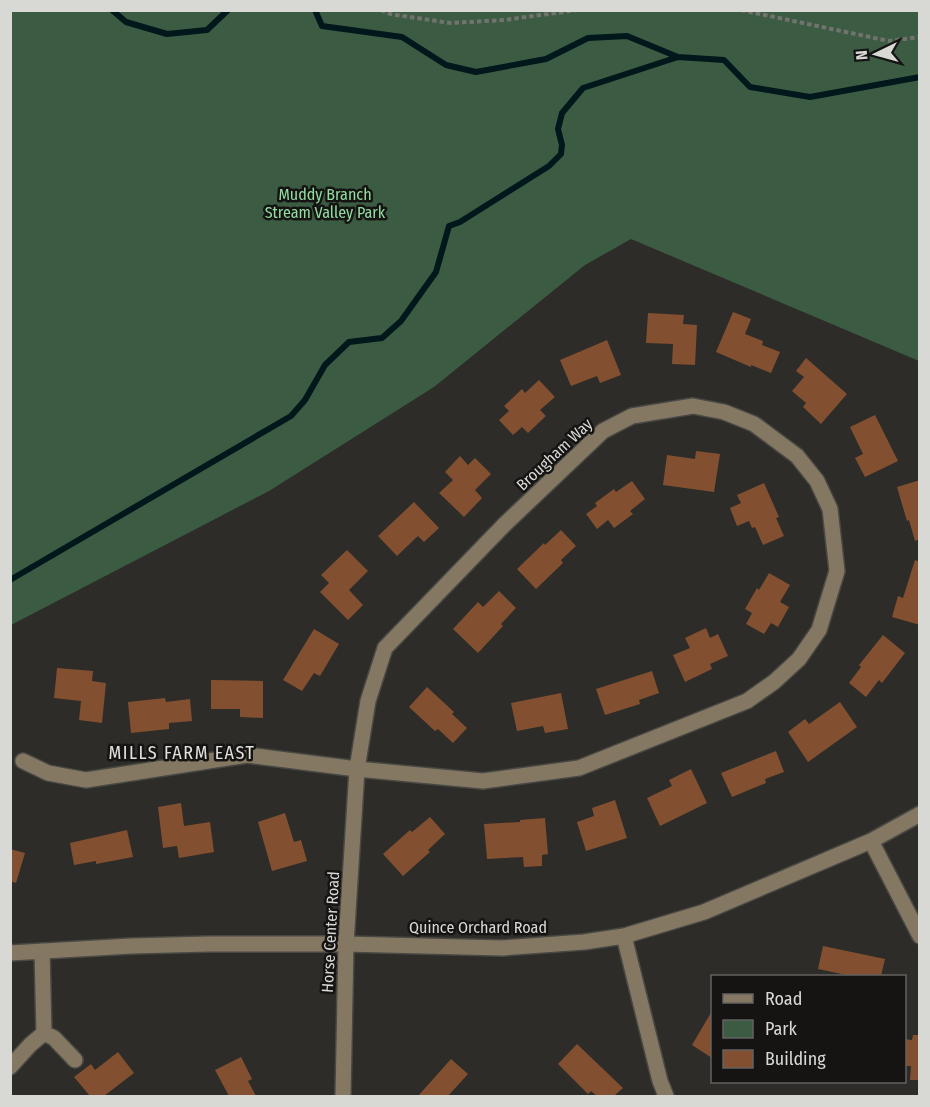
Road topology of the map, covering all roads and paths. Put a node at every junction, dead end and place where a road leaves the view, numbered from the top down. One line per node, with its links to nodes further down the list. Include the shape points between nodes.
1 (381, 10): 3 (path, via 450,23)
2 (741, 10): 4 (path, via 888,41)
3 (575, 11)
4 (920, 38)
5 (23, 760): 6 (street, Brougham Way, via 48,773 86,780 247,755)
6 (357, 769): 6 (street, Brougham Way, via 483,781 579,768 747,701 799,659 819,630 837,571 830,509 817,481 797,456 754,424 724,412 693,406 632,416 603,431 504,525 385,648 368,701); 11 (street, Horse Center Road)
7 (920, 814): 8 (street, Quince Orchard Road)
8 (871, 841): 9 (street, Quince Orchard Road, via 704,912); 10 (street)
9 (624, 936): 11 (street, Quince Orchard Road, via 502,948); 18 (street)
10 (920, 936)
11 (346, 944): 12 (street, Quince Orchard Road, via 209,944); 17 (street, Horse Center Road)
12 (42, 951): 13 (street, Quince Orchard Road); 14 (street)
13 (10, 953)
14 (44, 1033): 15 (street); 16 (street)
15 (75, 1060)
16 (10, 1067)
17 (342, 1096)
18 (666, 1096)

